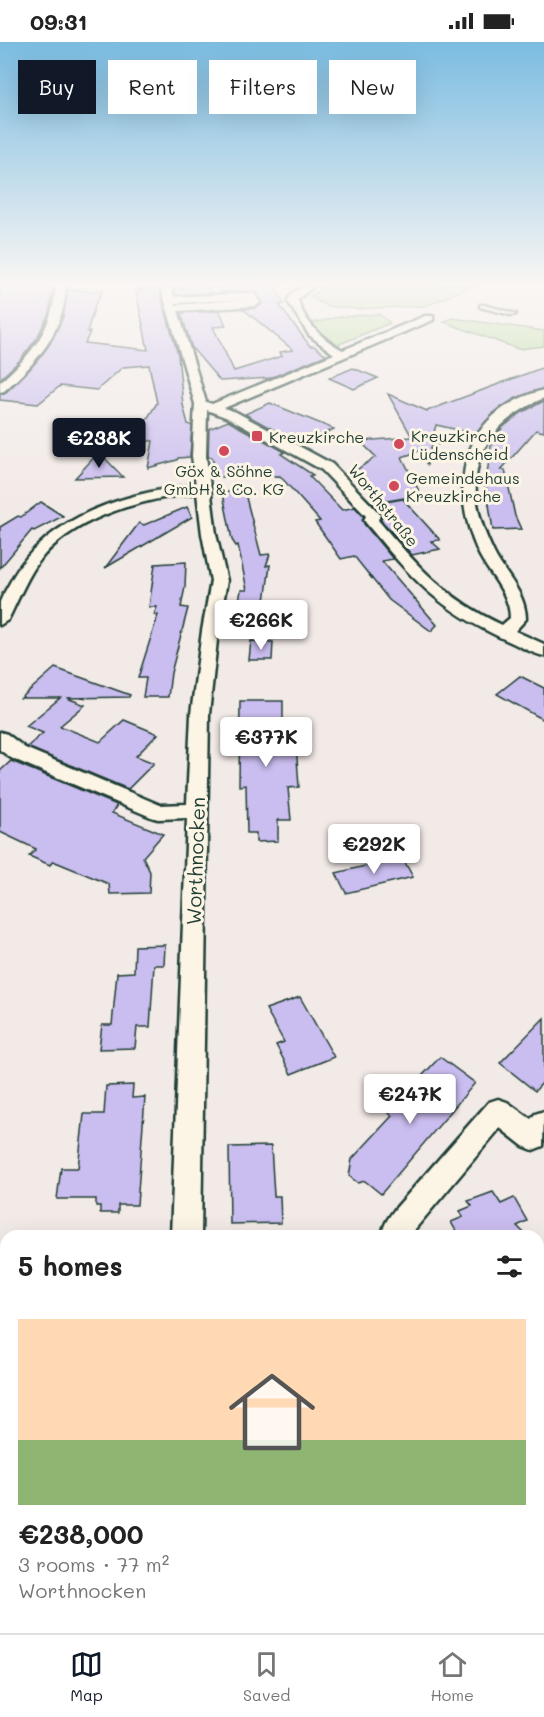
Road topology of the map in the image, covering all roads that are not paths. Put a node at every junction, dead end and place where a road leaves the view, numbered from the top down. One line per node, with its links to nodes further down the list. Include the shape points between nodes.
1 (33, 358): 4 (street)
2 (190, 358): 6 (street)
3 (332, 358): 6 (street)
4 (0, 388)
5 (544, 394): 9 (street, via 496,421 479,440 470,463 470,504 477,533 520,608 518,620)
6 (207, 406): 7 (street, Worthnocken, via 199,456); 9 (street, Worthstraße, via 232,415 335,473 421,578 446,600)
7 (204, 488): 8 (street, via 123,502 58,536 39,551 25,571); 12 (street, Worthnocken, via 219,581 200,714)
8 (0, 620)
9 (505, 631): 10 (street, Worthstraße)
10 (544, 651)
11 (0, 738): 12 (street, via 18,753 158,812)
12 (196, 811): 14 (street, Worthnocken)
13 (544, 1123): 15 (street, via 533,1137 498,1111)
14 (186, 1230)
15 (398, 1230)

